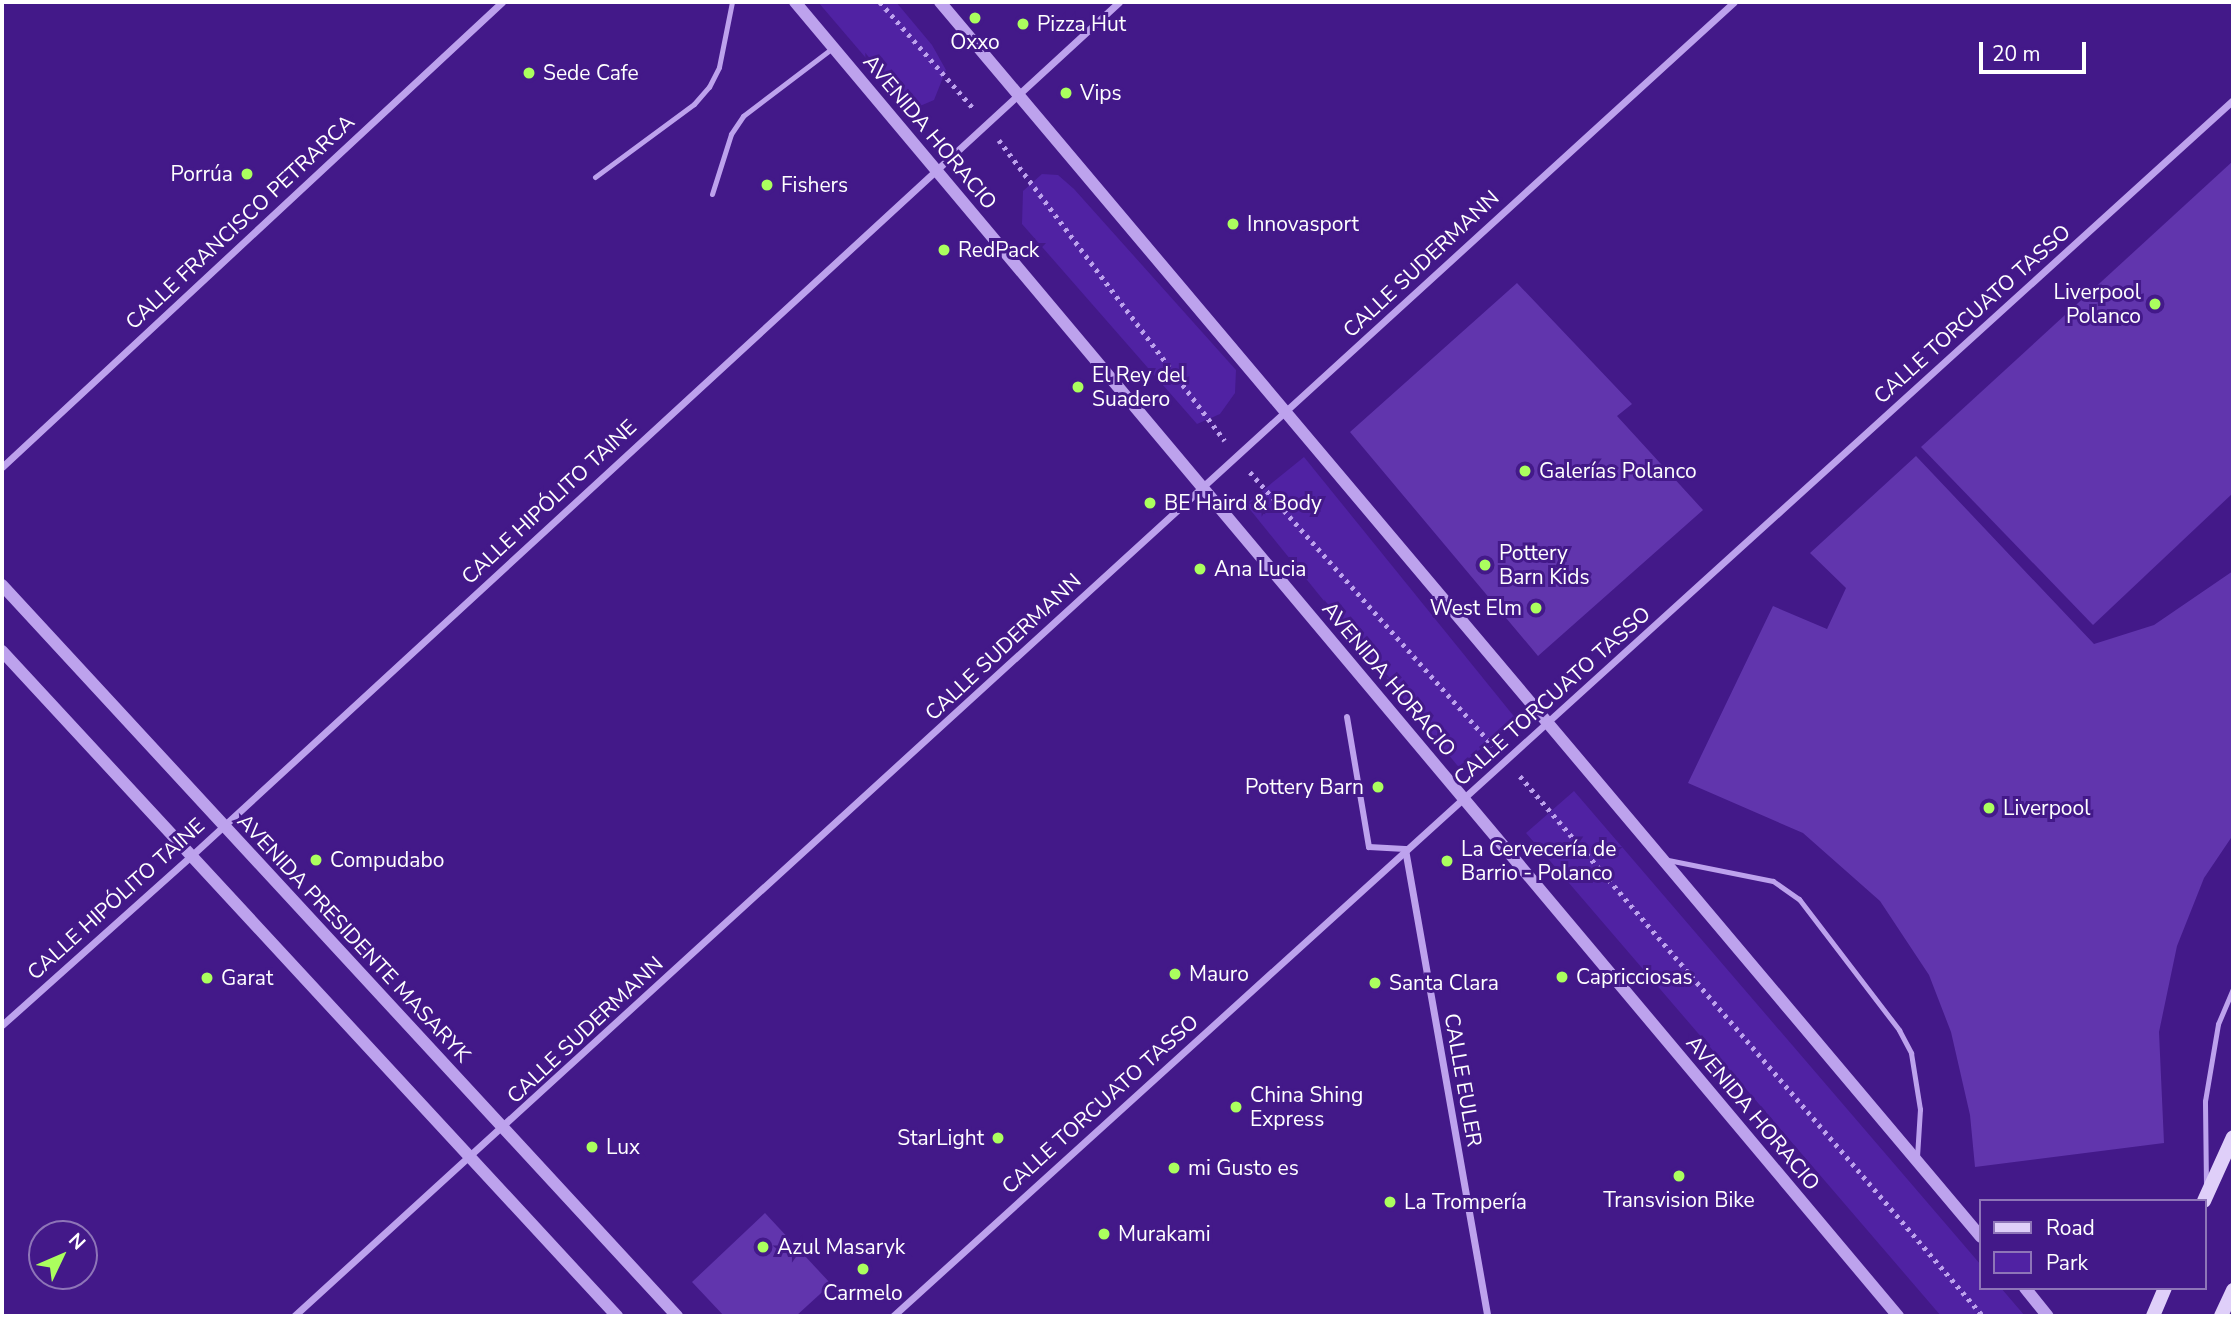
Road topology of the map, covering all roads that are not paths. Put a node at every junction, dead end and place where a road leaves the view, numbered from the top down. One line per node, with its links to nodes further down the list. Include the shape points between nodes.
1 (502, 2): 14 (street, CALLE FRANCISCO PETRARCA)
2 (732, 2): 11 (lane, via 719,67 709,87 694,104)
3 (795, 2): 7 (street, AVENIDA HORACIO)
4 (940, 2): 8 (street)
5 (1119, 2): 8 (street, CALLE HIPÓLITO TAINE)
6 (1734, 2): 13 (street, CALLE SUDERMANN)
7 (834, 47): 10 (street, AVENIDA HORACIO); 12 (lane, via 743,116 731,134)
8 (1019, 94): 10 (street, CALLE HIPÓLITO TAINE); 13 (street)
9 (2233, 100): 19 (street, CALLE TORCUATO TASSO)
10 (936, 169): 15 (street, AVENIDA HORACIO); 21 (street, CALLE HIPÓLITO TAINE)
11 (595, 177)
12 (712, 194)
13 (1286, 412): 15 (street, CALLE SUDERMANN); 19 (street)
14 (2, 467)
15 (1203, 487): 20 (street, AVENIDA HORACIO); 27 (street, CALLE SUDERMANN)
16 (2, 585): 21 (street, AVENIDA PRESIDENTE MASARYK)
17 (2, 651): 23 (street)
18 (1347, 718): 22 (street, via 1369,847)
19 (1548, 723): 20 (street, CALLE TORCUATO TASSO); 24 (street)
20 (1464, 799): 22 (street, CALLE TORCUATO TASSO); 41 (street, AVENIDA HORACIO)
21 (224, 825): 23 (street, CALLE HIPÓLITO TAINE); 27 (street, AVENIDA PRESIDENTE MASARYK)
22 (1405, 849): 39 (street, CALLE TORCUATO TASSO); 40 (street, CALLE EULER)
23 (191, 856): 26 (street, CALLE HIPÓLITO TAINE); 29 (street)
24 (1663, 859): 30 (street); 30 (lane, via 1773,881 1799,899 1899,1030 1911,1053 1920,1109)
25 (2233, 989): 31 (lane, via 2218,1024 2204,1101)
26 (2, 1025)
27 (504, 1128): 29 (street, CALLE SUDERMANN); 38 (street, AVENIDA PRESIDENTE MASARYK)
28 (2233, 1137): 31 (main road)
29 (471, 1159): 36 (street, CALLE SUDERMANN); 37 (street)
30 (1916, 1160): 32 (street)
31 (2205, 1198)
32 (1980, 1236)
33 (2027, 1290): 42 (street)
34 (2164, 1290): 43 (main road)
35 (2233, 1290): 44 (main road)
36 (294, 1316)
37 (617, 1316)
38 (677, 1316)
39 (894, 1316)
40 (1487, 1316)
41 (1898, 1316)
42 (2048, 1316)
43 (2153, 1316)
44 (2221, 1316)

